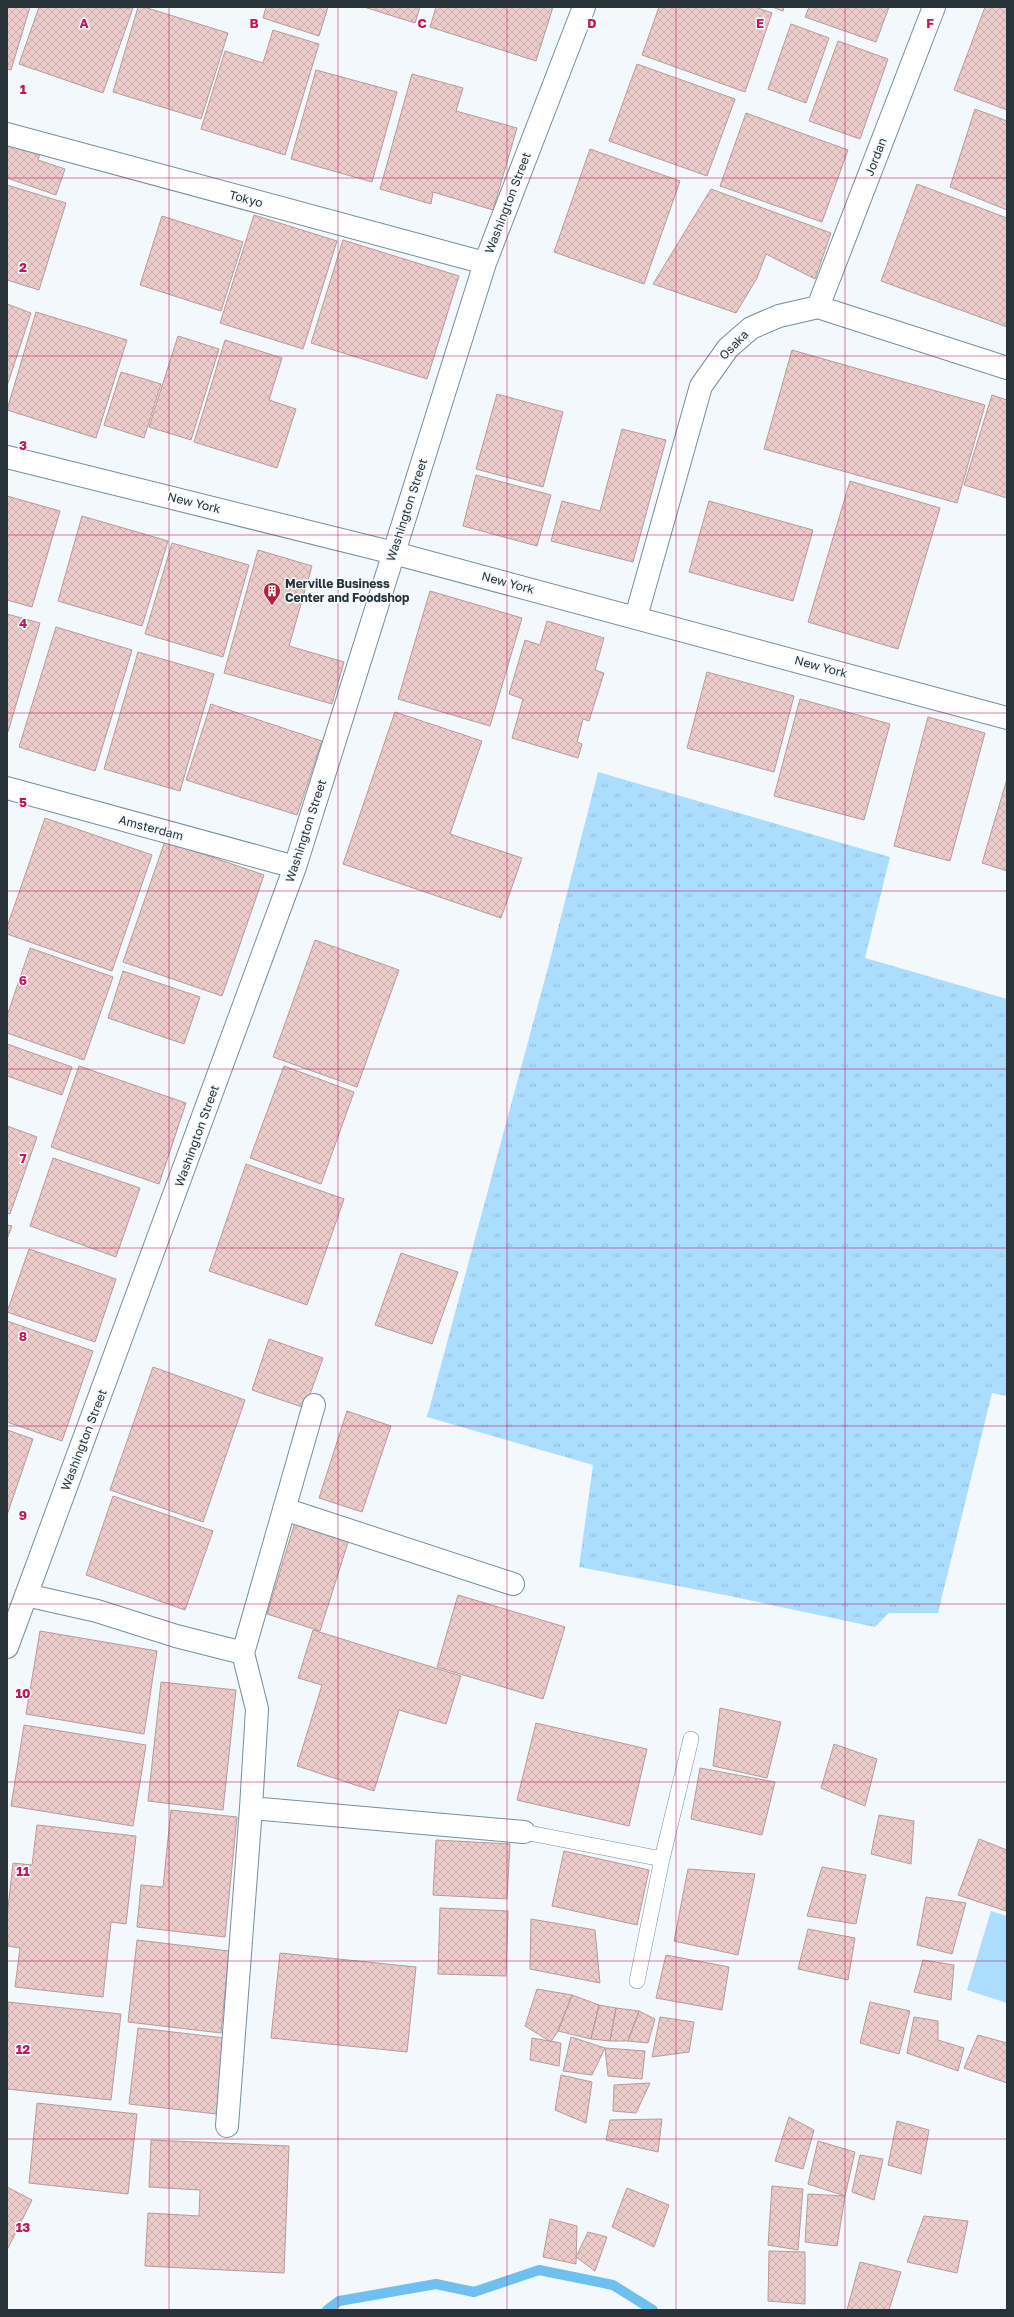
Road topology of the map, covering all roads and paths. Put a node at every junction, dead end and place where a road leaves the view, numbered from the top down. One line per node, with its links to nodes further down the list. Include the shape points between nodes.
1 (584, 7): 4 (street, Washington Street)
2 (934, 7): 5 (street, Jordan)
3 (7, 134): 4 (street, Tokyo)
4 (485, 263): 8 (street, Washington Street)
5 (818, 307): 6 (street); 9 (street, Osaka, via 779,316 751,328 728,348 701,386)
6 (1007, 368)
7 (7, 457): 8 (street, New York)
8 (394, 553): 9 (street, New York); 12 (street, Washington Street)
9 (636, 617): 10 (street, New York)
10 (1007, 718)
11 (7, 788): 12 (street, Amsterdam)
12 (295, 867): 16 (street, Washington Street)
13 (314, 1405): 14 (street)
14 (284, 1509): 15 (street); 18 (street)
15 (513, 1584)
16 (26, 1595): 17 (street, Washington Street); 18 (street, via 97,1611 176,1636)
17 (7, 1647)
18 (243, 1653): 20 (street, via 257,1709)
19 (691, 1739): 22 (lane)
20 (251, 1808): 21 (street); 24 (street)
21 (524, 1832): 22 (lane)
22 (662, 1859): 23 (lane)
23 (637, 1981)
24 (227, 2126)

